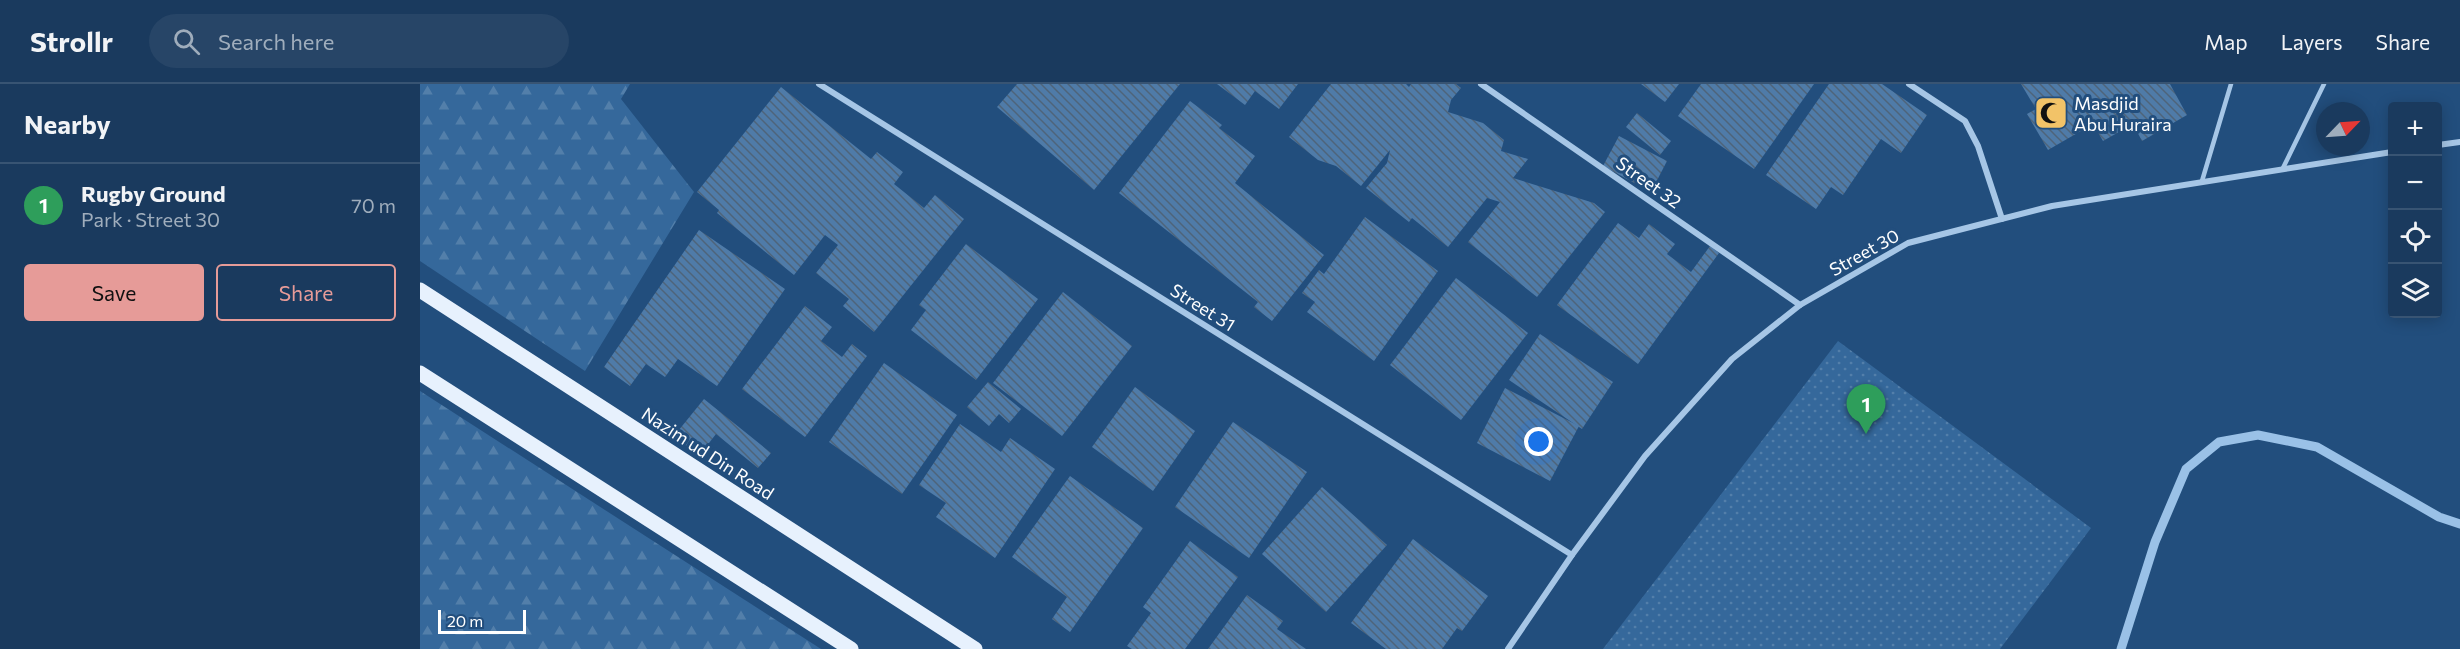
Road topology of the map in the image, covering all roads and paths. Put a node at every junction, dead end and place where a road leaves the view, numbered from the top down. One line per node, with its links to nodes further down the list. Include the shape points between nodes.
1 (819, 84): 15 (street, Street 31)
2 (1481, 84): 13 (street, Street 32)
3 (1909, 84): 11 (street, via 1965,120 1978,146)
4 (2231, 84): 10 (lane)
5 (2324, 84): 9 (lane)
6 (2460, 142): 7 (street)
7 (2442, 144)
8 (2388, 153): 9 (street, Street 30)
9 (2283, 168): 10 (street, Street 30)
10 (2202, 181): 11 (street, Street 30, via 2052,206)
11 (2002, 219): 13 (street, Street 30, via 1908,243)
12 (420, 290): 17 (main road, Nazim ud Din Road)
13 (1800, 305): 15 (street, Street 30, via 1716,377 1645,456)
14 (420, 373): 16 (main road)
15 (1572, 555): 18 (street, Street 30)
16 (850, 649)
17 (975, 649)
18 (1508, 649)

